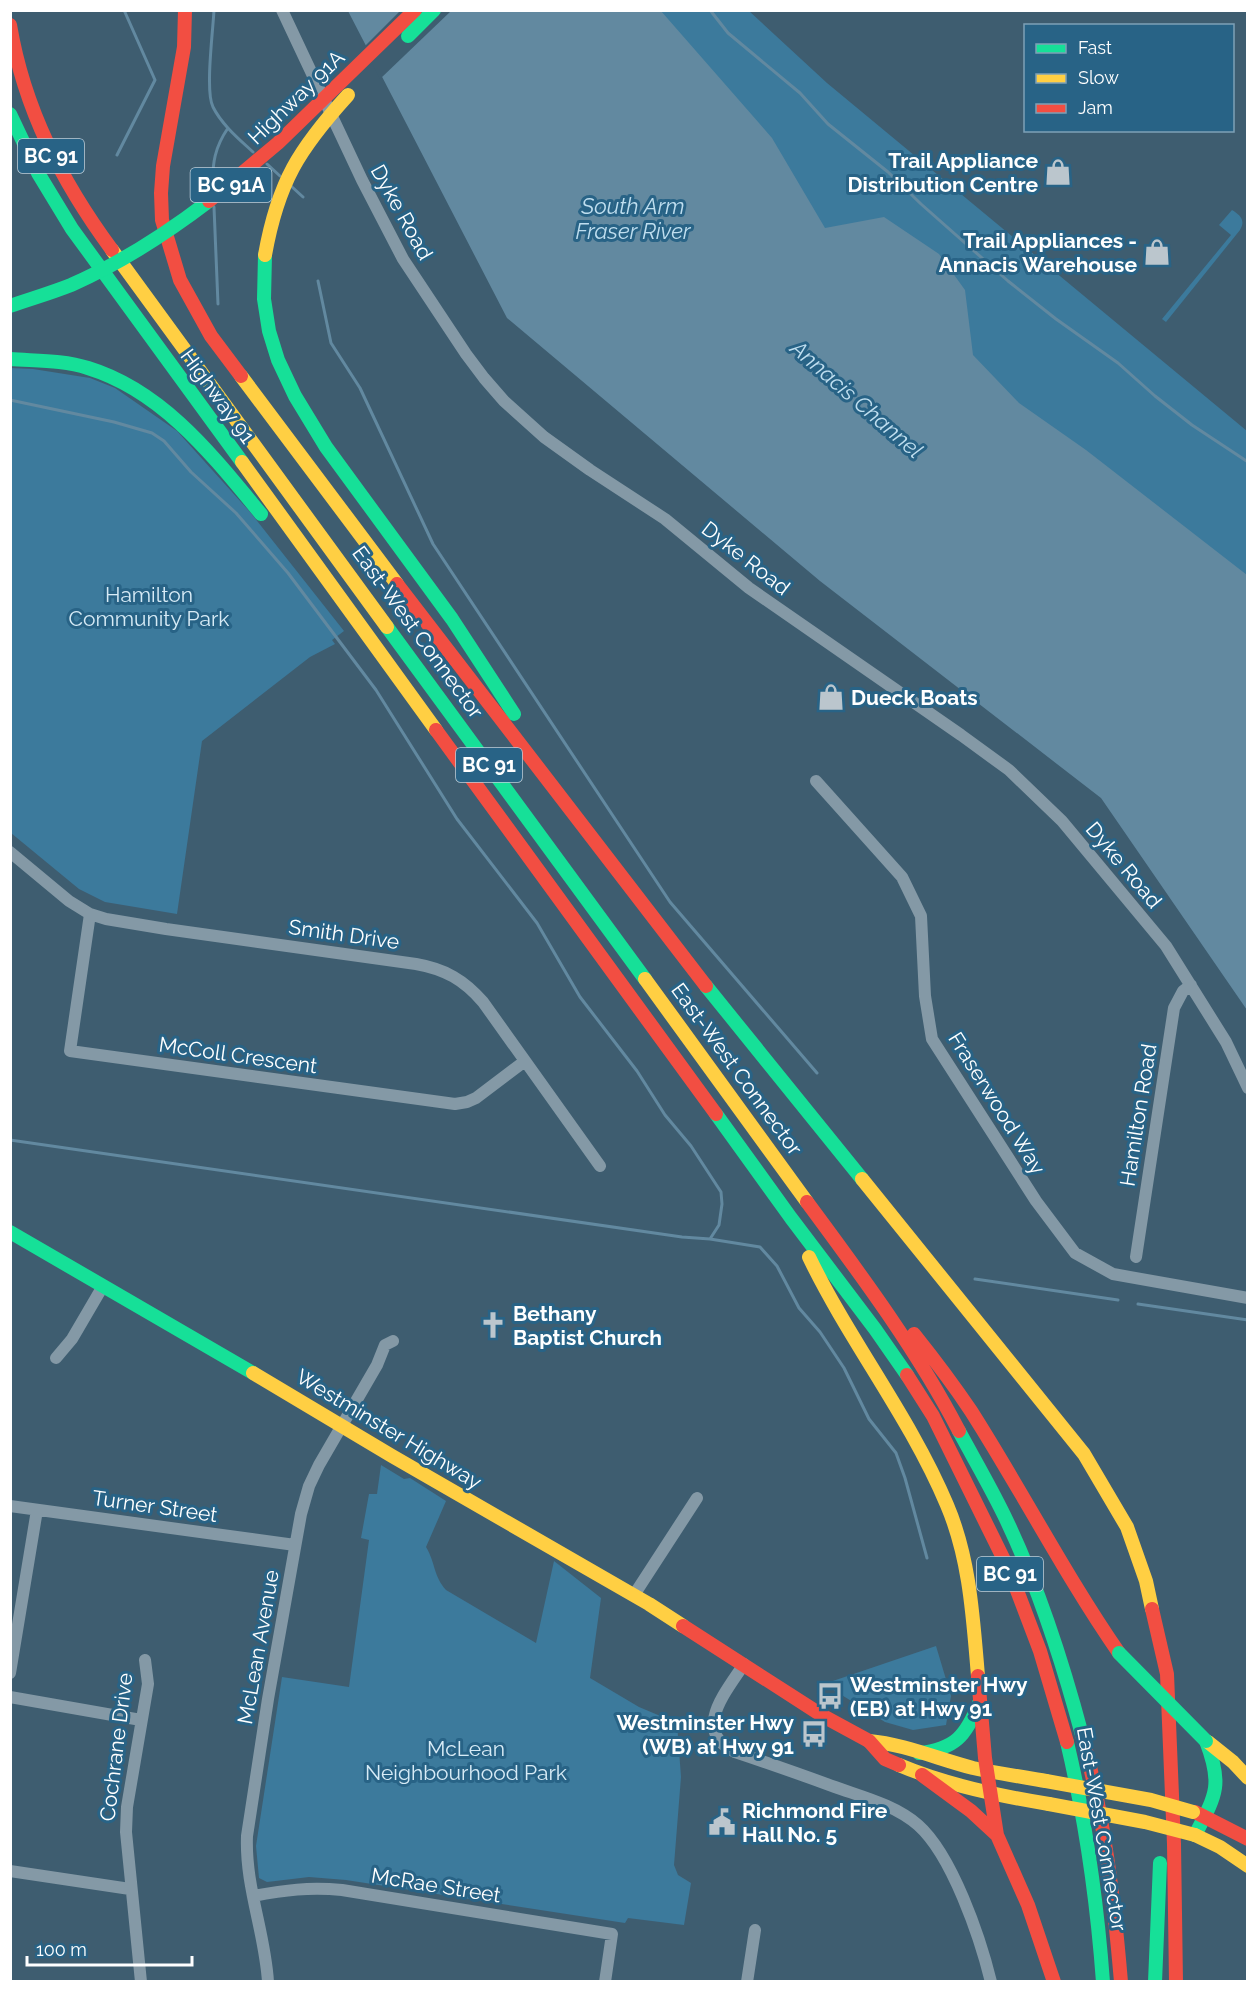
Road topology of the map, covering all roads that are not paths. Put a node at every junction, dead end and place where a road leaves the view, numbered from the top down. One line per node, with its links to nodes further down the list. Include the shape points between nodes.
1 (185, 10): 13 (main road, via 184,47 161,193 162,220 180,280 211,336)
2 (282, 10): 16 (street, Dyke Road, via 403,259 466,354 504,400 544,436 665,519 749,588 1009,770 1062,821 1166,946)
3 (415, 10): 9 (main road, Highway 91A / BC 91A, bridge, via 257,164 186,220 146,247 86,277)
4 (434, 10): 6 (main road, bridge)
5 (10, 25): 23 (main road, East-West Connector / BC 91, via 26,98 41,136 86,215)
6 (396, 48)
7 (357, 86): 13 (main road, bridge, via 314,133 287,175 276,201 263,280 271,340 290,389 323,442 478,658)
8 (10, 114): 11 (main road, Highway 91 / BC 91, via 21,144 72,229)
9 (10, 306)
10 (10, 359): 11 (main road, via 88,368 152,399 212,456)
11 (409, 693): 20 (main road, East-West Connector / BC 91)
12 (816, 781): 25 (street, Fraserwood Way, via 902,878 921,916 925,996 932,1040 1036,1201 1075,1253 1113,1274)
13 (581, 823): 34 (main road, via 695,973 1084,1454 1127,1527)
14 (10, 852): 15 (street, Smith Drive)
15 (90, 914): 17 (street, Smith Drive, via 166,929 436,968 460,979 476,994); 17 (street, McColl Crescent, via 70,1051 455,1104 476,1098)
16 (1191, 985): 18 (street, Dyke Road, via 1226,1042); 22 (street, Hamilton Road, via 1174,1008)
17 (525, 1061): 19 (street, Smith Drive)
18 (1248, 1088)
19 (600, 1166)
20 (791, 1218): 39 (main road, via 828,1296 909,1427 948,1506 970,1589); 63 (main road, East-West Connector / BC 91, via 922,1399 993,1535 1024,1606 1062,1720 1079,1793 1100,1934)
21 (10, 1232): 24 (main road, Westminster Highway)
22 (1136, 1257)
23 (850, 1260): 42 (main road, bridge, via 934,1358 963,1400 1089,1611 1119,1653); 64 (main road, East-West Connector / BC 91, via 939,1395 1006,1519 1040,1597 1067,1676 1092,1770 1108,1856)
24 (103, 1286): 27 (street, via 72,1340); 28 (main road, Westminster Highway)
25 (1248, 1298)
26 (393, 1341): 28 (street, McLean Avenue, via 385,1345)
27 (56, 1358)
28 (342, 1425): 32 (street, McLean Avenue, via 309,1486); 33 (main road, Westminster Highway)
29 (697, 1498): 33 (street)
30 (10, 1506): 31 (street, Turner Street)
31 (37, 1510): 32 (street, Turner Street); 37 (street)
32 (295, 1545): 55 (street, McLean Avenue, via 247,1836 246,1859)
33 (634, 1595): 36 (main road, Westminster Highway)
34 (1157, 1627): 65 (main road, via 1161,1784); 66 (main road, via 1167,1674 1171,1745)
35 (144, 1660): 40 (street, Cochrane Drive, via 147,1684)
36 (744, 1664): 41 (main road, Westminster Highway); 61 (street, via 713,1716 716,1737 735,1752 884,1804 918,1825 949,1867)
37 (10, 1672)
38 (10, 1697): 40 (street)
39 (980, 1699): 43 (main road, via 960,1738 944,1749); 44 (main road)
40 (141, 1720): 54 (street, Cochrane Drive, via 127,1807)
41 (869, 1741): 43 (main road, Westminster Highway, via 891,1743); 45 (main road, Westminster Highway, via 885,1759)
42 (1206, 1741): 46 (main road); 48 (main road, via 1218,1782 1211,1805)
43 (919, 1753): 44 (main road, Westminster Highway)
44 (987, 1770): 47 (main road); 48 (main road, Westminster Highway, bridge, via 1150,1800)
45 (922, 1775): 47 (main road, Westminster Highway); 49 (main road)
46 (1248, 1778)
47 (990, 1792): 49 (main road); 50 (main road, Westminster Highway, bridge, via 1145,1822)
48 (1199, 1814): 50 (main road); 51 (main road, Westminster Highway)
49 (997, 1835): 62 (main road, via 1028,1905)
50 (1195, 1836): 52 (main road, Westminster Highway)
51 (1248, 1839)
52 (1248, 1866)
53 (10, 1871): 54 (street)
54 (130, 1889): 57 (street, Cochrane Drive)
55 (253, 1896): 58 (street, McLean Avenue); 59 (street, McRae Street, via 315,1887 612,1934)
56 (755, 1930): 60 (street)
57 (141, 1982)
58 (268, 1982)
59 (605, 1982)
60 (747, 1982)
61 (991, 1982)
62 (1054, 1982)
63 (1103, 1982)
64 (1121, 1982)
65 (1155, 1982)
66 (1176, 1982)

